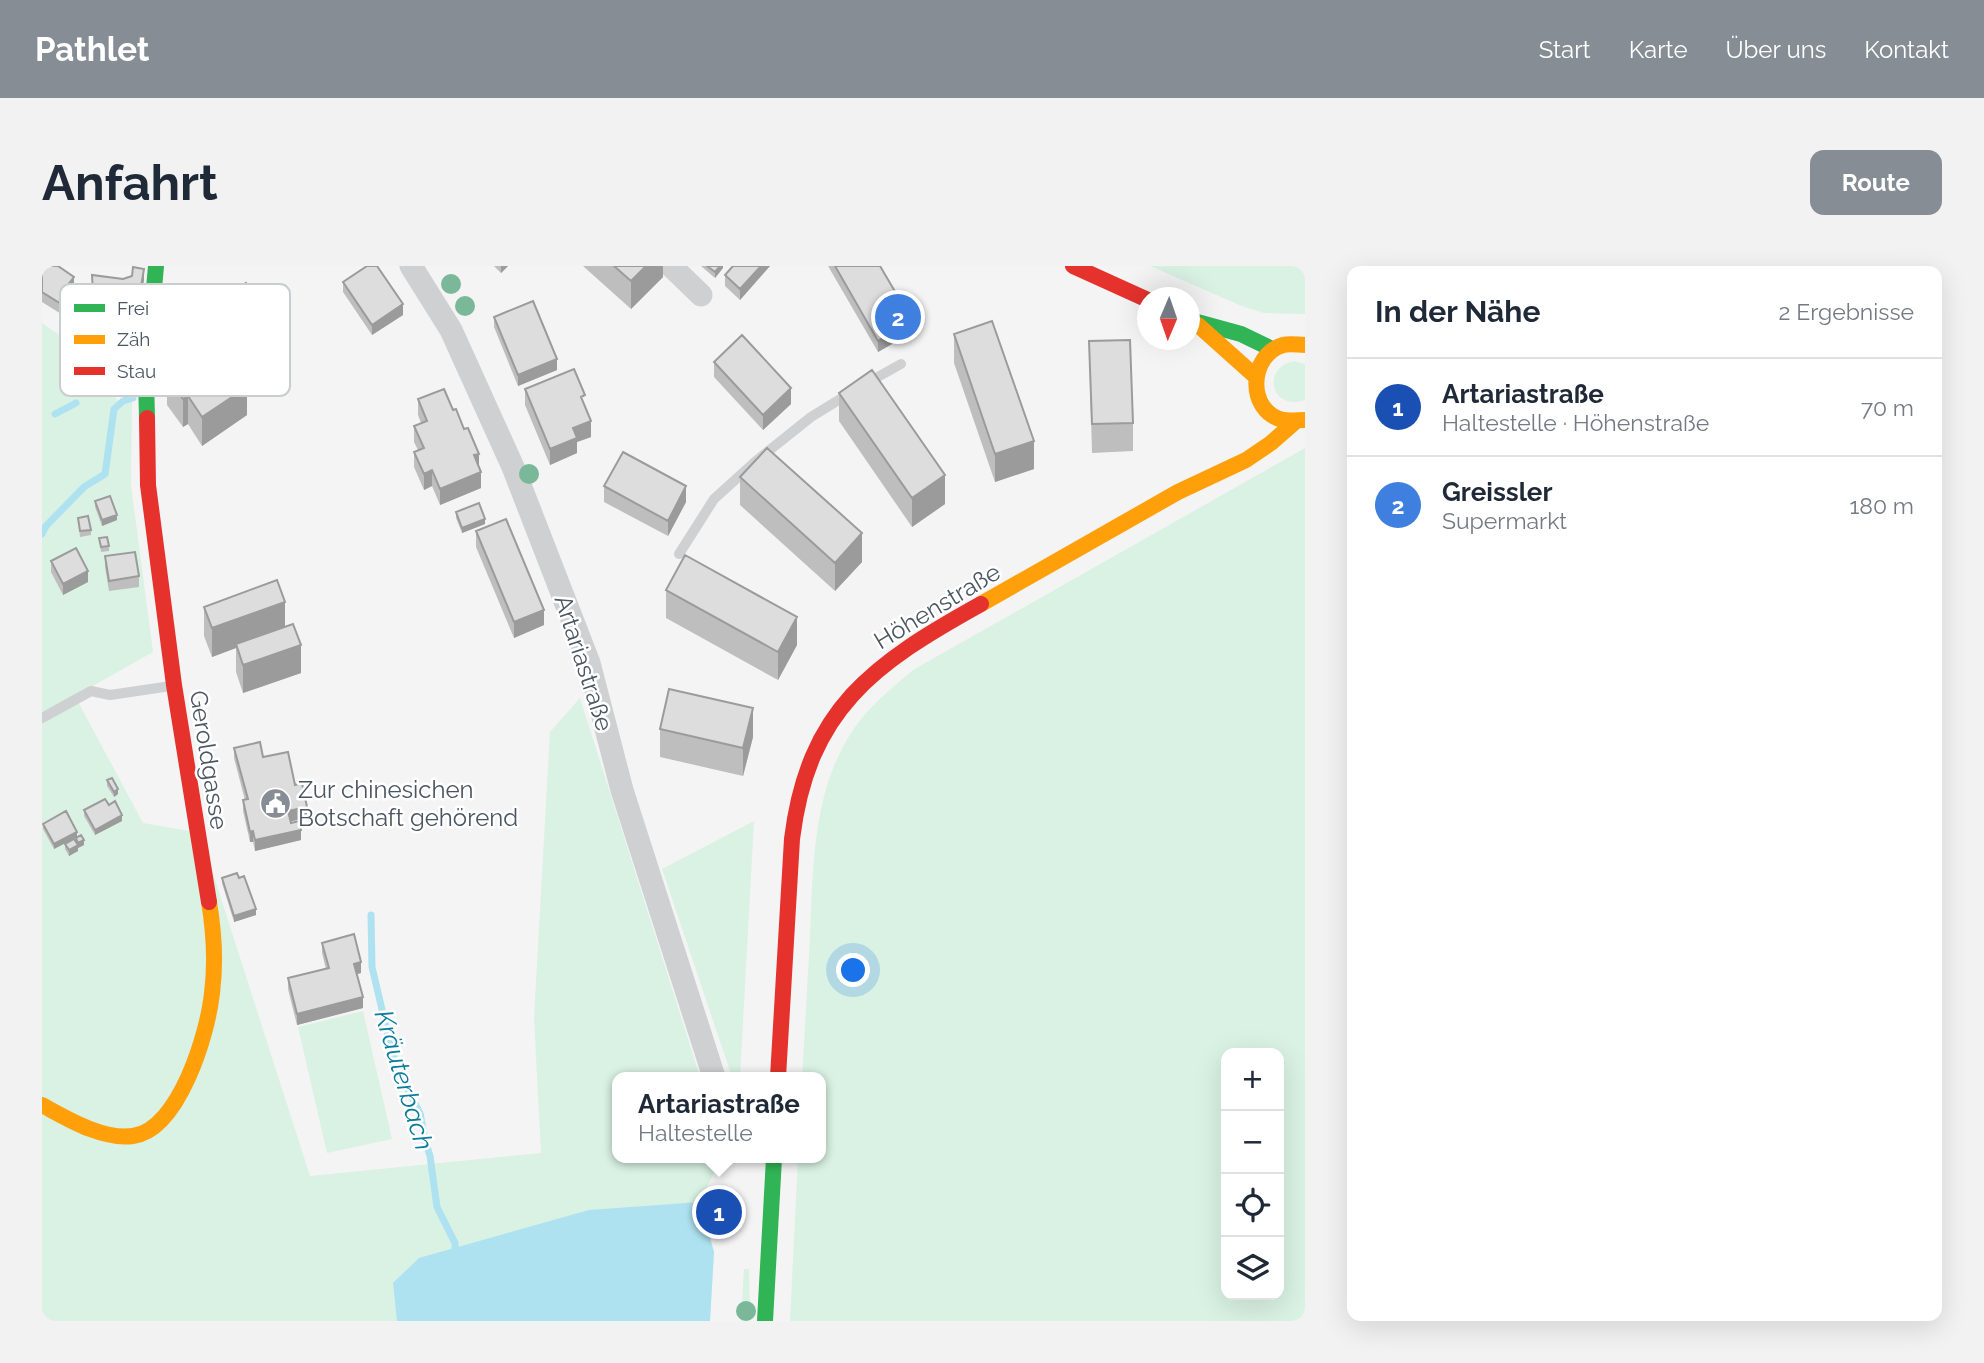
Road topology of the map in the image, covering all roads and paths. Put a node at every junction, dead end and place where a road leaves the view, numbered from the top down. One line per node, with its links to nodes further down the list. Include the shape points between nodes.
1 (156, 266): 5 (main road, Geroldgasse)
2 (411, 266): 23 (street, Artariastraße, via 451,330 513,467 589,663 622,790)
3 (671, 266): 6 (street)
4 (1073, 266): 7 (main road)
5 (154, 284)
6 (701, 295)
7 (1137, 295)
8 (1200, 323): 11 (main road, via 1241,334)
9 (1200, 328): 13 (main road)
10 (1305, 345): 11 (main road)
11 (1272, 349): 13 (main road)
12 (901, 364): 20 (lane, via 811,417 756,461 714,499)
13 (1255, 376): 15 (main road)
14 (146, 396): 21 (main road, Geroldgasse, via 148,485)
15 (1261, 404): 16 (main road, via 1282,420); 17 (main road)
16 (1300, 421): 19 (main road, Höhenstraße, via 1240,463)
17 (1255, 422)
18 (1236, 447): 19 (main road, Höhenstraße)
19 (1180, 492): 24 (main road, Höhenstraße, via 909,646 863,682 828,723 806,768 795,813)
20 (679, 554)
21 (174, 685): 22 (lane, via 110,695 90,691); 25 (main road, Geroldgasse, via 213,928 211,1002 203,1030 169,1112 147,1132 135,1136 103,1132)
22 (42, 718)
23 (712, 1072)
24 (778, 1072)
25 (42, 1105)
26 (769, 1163): 27 (main road)
27 (765, 1321)

